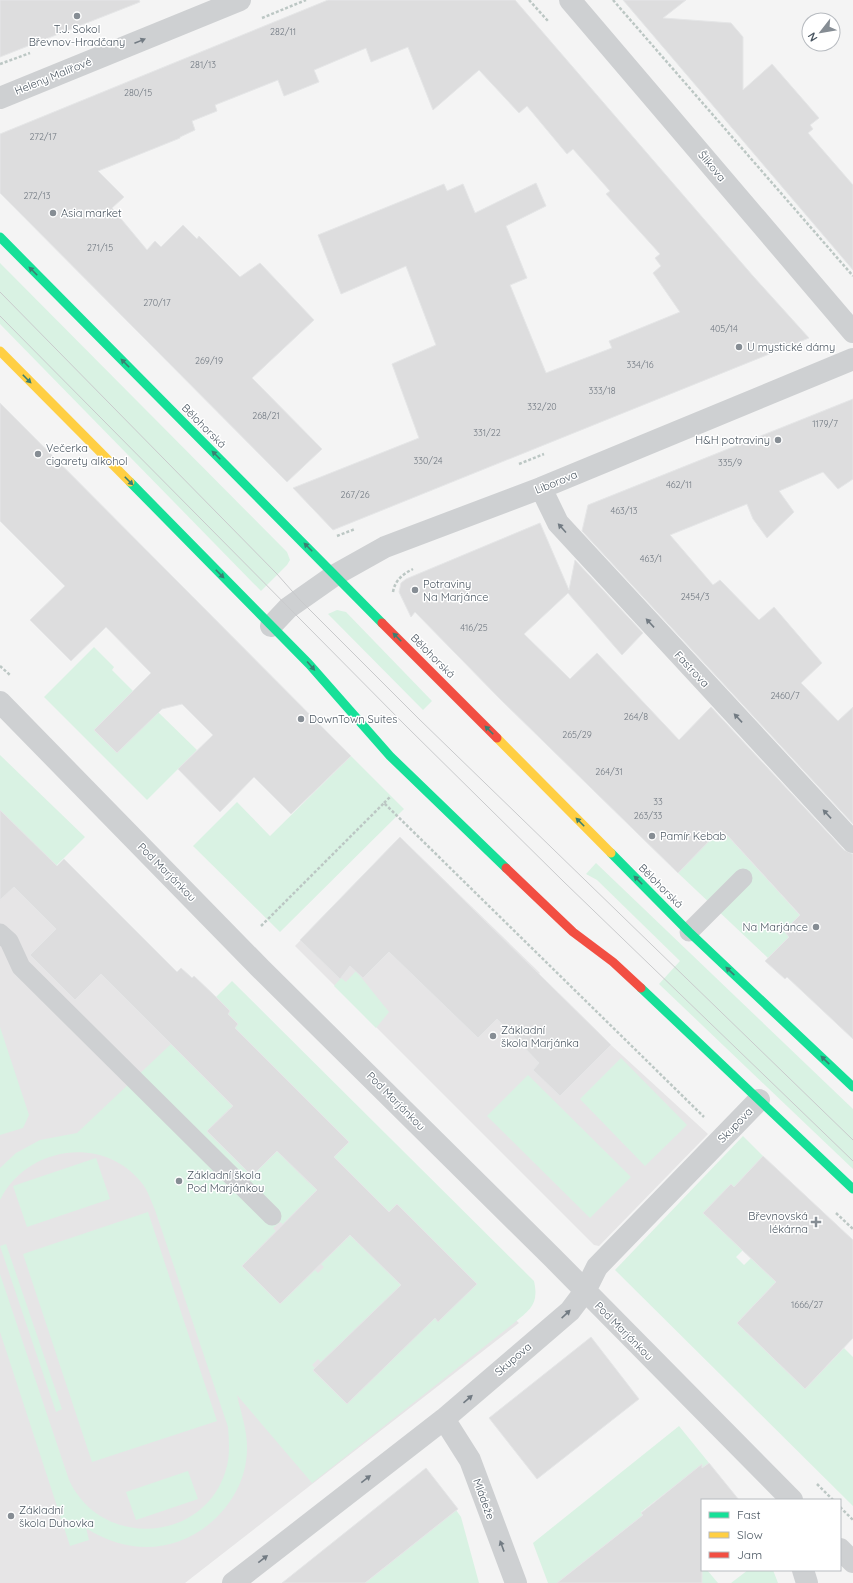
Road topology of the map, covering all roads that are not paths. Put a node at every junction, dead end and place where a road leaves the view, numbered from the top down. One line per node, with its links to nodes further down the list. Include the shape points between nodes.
1 (240, 0): 3 (street, Heleny Malířové, one-way to 1)
2 (570, 0): 5 (street, Šlikova)
3 (0, 98)
4 (0, 237): 9 (street, Bělohorská, one-way to 4)
5 (853, 332)
6 (0, 351): 10 (street, one-way to 10)
7 (853, 359): 8 (street, Liborova)
8 (541, 488): 9 (street, Liborova, via 385,546); 12 (street, Fastrova, one-way to 8, via 558,523)
9 (335, 575): 10 (street, Liborova, via 288,608); 14 (street, Bělohorská, one-way to 9)
10 (271, 626): 17 (street, one-way to 17, via 309,664 390,756 573,932 613,962)
11 (0, 702): 20 (street, Pod Marjánkou, via 261,969)
12 (853, 842)
13 (743, 878): 14 (lane)
14 (689, 932): 16 (street, Bělohorská, one-way to 14)
15 (0, 933): 19 (lane, via 8,941 21,967)
16 (853, 1087)
17 (760, 1100): 18 (street); 20 (street, Skupova, via 597,1268)
18 (853, 1189)
19 (272, 1216)
20 (584, 1291): 21 (street, Skupova, one-way to 20, via 570,1310); 22 (street, Pod Marjánkou)
21 (444, 1419): 26 (street, Skupova, one-way to 21); 27 (street, Mládeže, one-way to 21, via 470,1460)
22 (784, 1495)
23 (841, 1550): 24 (street)
24 (853, 1562)
25 (803, 1571): 28 (street)
26 (233, 1583)
27 (516, 1583)
28 (807, 1583)

